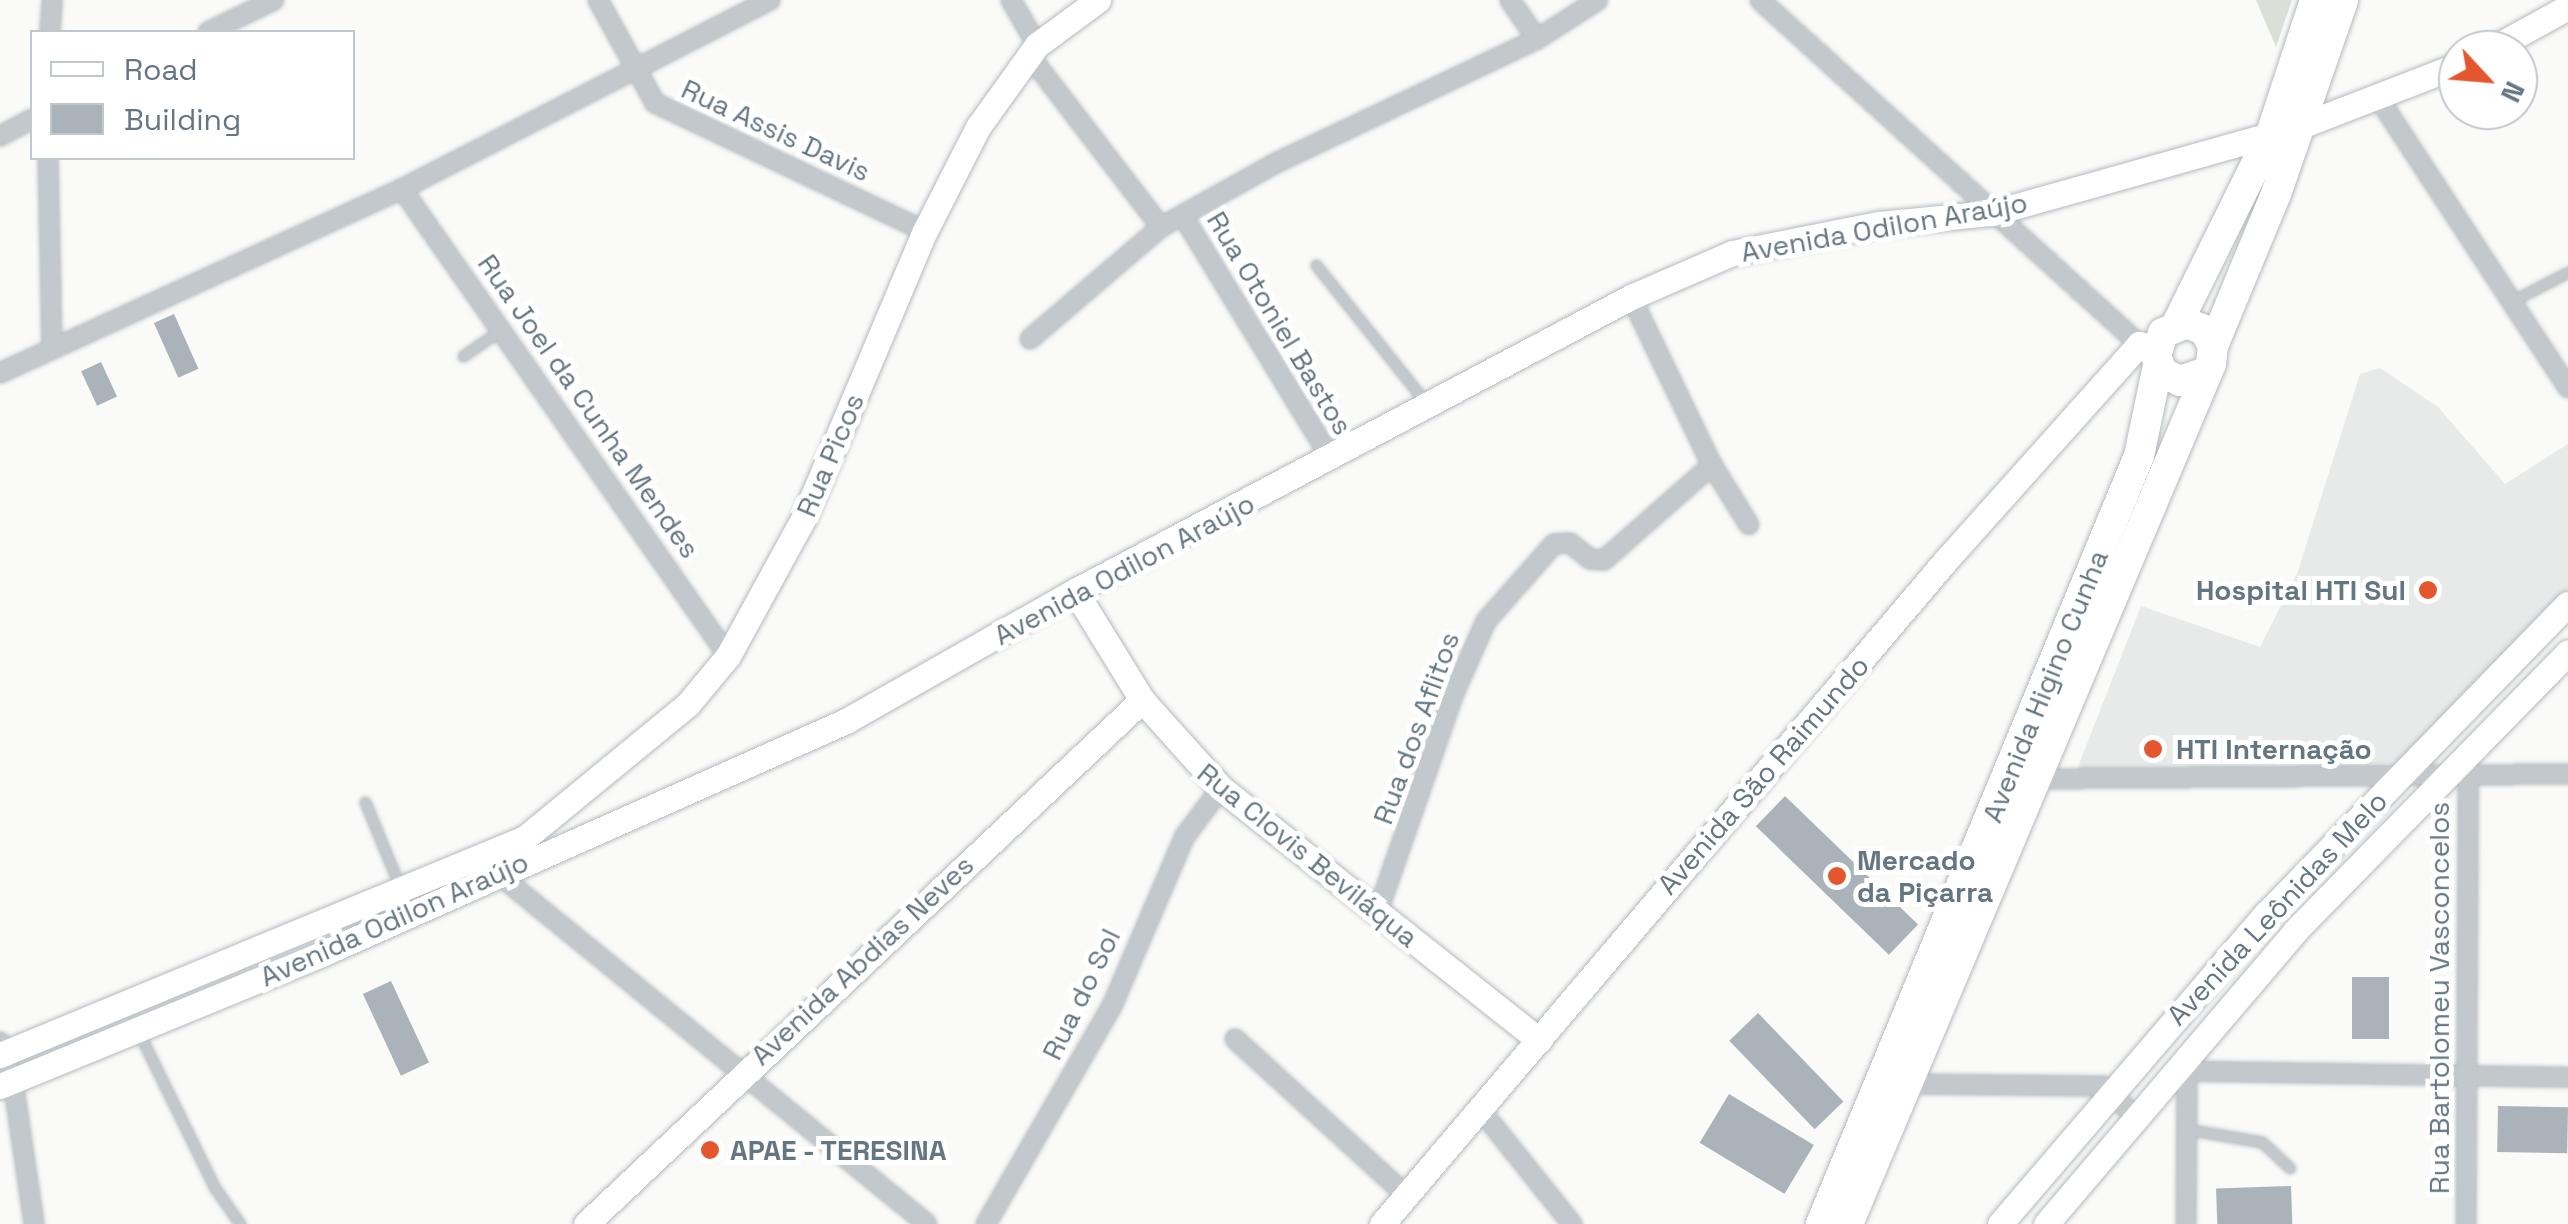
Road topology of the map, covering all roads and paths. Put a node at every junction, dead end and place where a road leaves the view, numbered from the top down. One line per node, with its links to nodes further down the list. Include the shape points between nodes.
1 (52, 0): 13 (street)
2 (274, 0): 14 (street)
3 (598, 0): 18 (street, Rua Assis Davis)
4 (770, 0): 18 (street)
5 (1011, 0): 17 (street)
6 (1098, 0): 17 (main road, Rua Picos)
7 (1510, 0): 16 (street)
8 (1598, 0): 16 (street)
9 (1760, 0): 26 (street)
10 (2315, 0): 22 (main road, Avenida Higino Cunha)
11 (2342, 0): 22 (main road, Avenida Higino Cunha)
12 (2568, 6): 15 (main road)
13 (50, 30)
14 (212, 30)
15 (2525, 30)
16 (1537, 39): 27 (street, via 1278,162)
17 (1033, 50): 28 (street); 29 (main road, Rua Picos, via 978,127)
18 (634, 70): 25 (street); 29 (street, Rua Assis Davis, via 655,104)
19 (2438, 74): 20 (main road)
20 (2379, 99): 22 (main road); 33 (street)
21 (30, 120): 23 (street)
22 (2284, 131): 26 (main road, Avenida Odilon Araújo); 34 (main road, Avenida Higino Cunha); 40 (main road, Avenida Higino Cunha)
23 (0, 136)
24 (48, 160): 37 (street)
25 (402, 189): 35 (street, Rua Joel da Cunha Mendes); 37 (street)
26 (1992, 212): 32 (main road, Avenida Odilon Araújo, via 1732,252); 38 (street)
27 (1183, 216): 28 (street); 44 (street, Rua Otoniel Bastos)
28 (1162, 227): 36 (street)
29 (926, 231): 50 (main road, Rua Picos, via 804,517)
30 (1316, 265): 43 (lane)
31 (2568, 272): 33 (lane)
32 (1631, 297): 43 (main road, Avenida Odilon Araújo); 45 (street)
33 (2514, 300): 42 (street)
34 (2177, 324): 38 (main road, Avenida Higino Cunha); 40 (main road, via 2204,330)
35 (504, 327): 39 (lane); 50 (street, Rua Joel da Cunha Mendes)
36 (1030, 339)
37 (52, 347): 41 (street)
38 (2151, 352): 40 (main road, via 2180,381); 55 (main road, Avenida Higino Cunha, via 2140,456); 63 (main road, Avenida São Raimundo, via 1738,800)
39 (463, 356)
40 (2210, 359): 55 (main road, Avenida Higino Cunha)
41 (0, 373)
42 (2568, 388)
43 (1428, 406): 44 (main road, Avenida Odilon Araújo)
44 (1330, 458): 47 (main road, Avenida Odilon Araújo)
45 (1712, 465): 46 (street); 60 (street, Rua dos Aflitos, via 1604,560 1590,559 1570,543 1554,544 1486,621)
46 (1750, 525)
47 (1076, 591): 51 (main road, Rua Clovis Beviláqua); 58 (main road, Avenida Odilon Araújo, via 846,722)
48 (2568, 604): 52 (main road, Avenida Leônidas Melo)
49 (2568, 652): 53 (main road, Avenida Leônidas Melo)
50 (728, 656): 58 (main road, Rua Picos, via 688,704 546,826)
51 (1142, 700): 56 (main road, Rua Clovis Beviláqua); 66 (main road, Avenida Abdias Neves)
52 (2403, 772): 53 (street); 55 (street); 71 (main road, Avenida Leônidas Melo, via 2267,913)
53 (2458, 772): 54 (street); 65 (main road, Avenida Leônidas Melo, via 2295,931); 68 (street, Rua Bartolomeu Vasconcelos)
54 (2568, 774)
55 (2021, 776): 70 (main road, Avenida Higino Cunha); 84 (main road, Avenida Higino Cunha)
56 (1221, 788): 60 (main road, Rua Clovis Beviláqua); 81 (street, Rua do Sol, via 1185,836 1112,1006)
57 (365, 802): 59 (lane)
58 (496, 860): 59 (main road, Avenida Odilon Araújo); 61 (main road, Avenida Odilon Araújo); 66 (street, via 510,883)
59 (400, 886): 64 (main road, Avenida Odilon Araújo)
60 (1377, 914): 63 (main road, Rua Clovis Beviláqua)
61 (137, 1029): 69 (main road, Avenida Odilon Araújo); 78 (lane, via 215,1188)
62 (1236, 1039): 76 (street)
63 (1539, 1040): 72 (main road, Avenida São Raimundo)
64 (1, 1050): 69 (street)
65 (2182, 1071): 68 (street); 73 (main road, Avenida Leônidas Melo); 74 (street)
66 (740, 1074): 79 (main road, Avenida Abdias Neves); 80 (street)
67 (2568, 1076): 68 (street)
68 (2464, 1078): 89 (street, Rua Bartolomeu Vasconcelos)
69 (6, 1083): 77 (street)
70 (1908, 1084): 71 (street, via 2097,1085); 85 (main road, Avenida Higino Cunha)
71 (2112, 1091): 73 (street); 86 (main road, Avenida Leônidas Melo)
72 (1479, 1108): 76 (main road, Avenida São Raimundo); 83 (street)
73 (2135, 1116): 87 (main road, Avenida Leônidas Melo)
74 (2186, 1128): 75 (lane, via 2250,1137); 88 (street)
75 (2290, 1168)
76 (1406, 1196): 82 (main road, Avenida São Raimundo)
77 (34, 1224)
78 (240, 1224)
79 (586, 1224)
80 (926, 1224)
81 (986, 1224)
82 (1382, 1224)
83 (1572, 1224)
84 (1821, 1224)
85 (1848, 1224)
86 (2000, 1224)
87 (2046, 1224)
88 (2186, 1224)
89 (2466, 1224)

